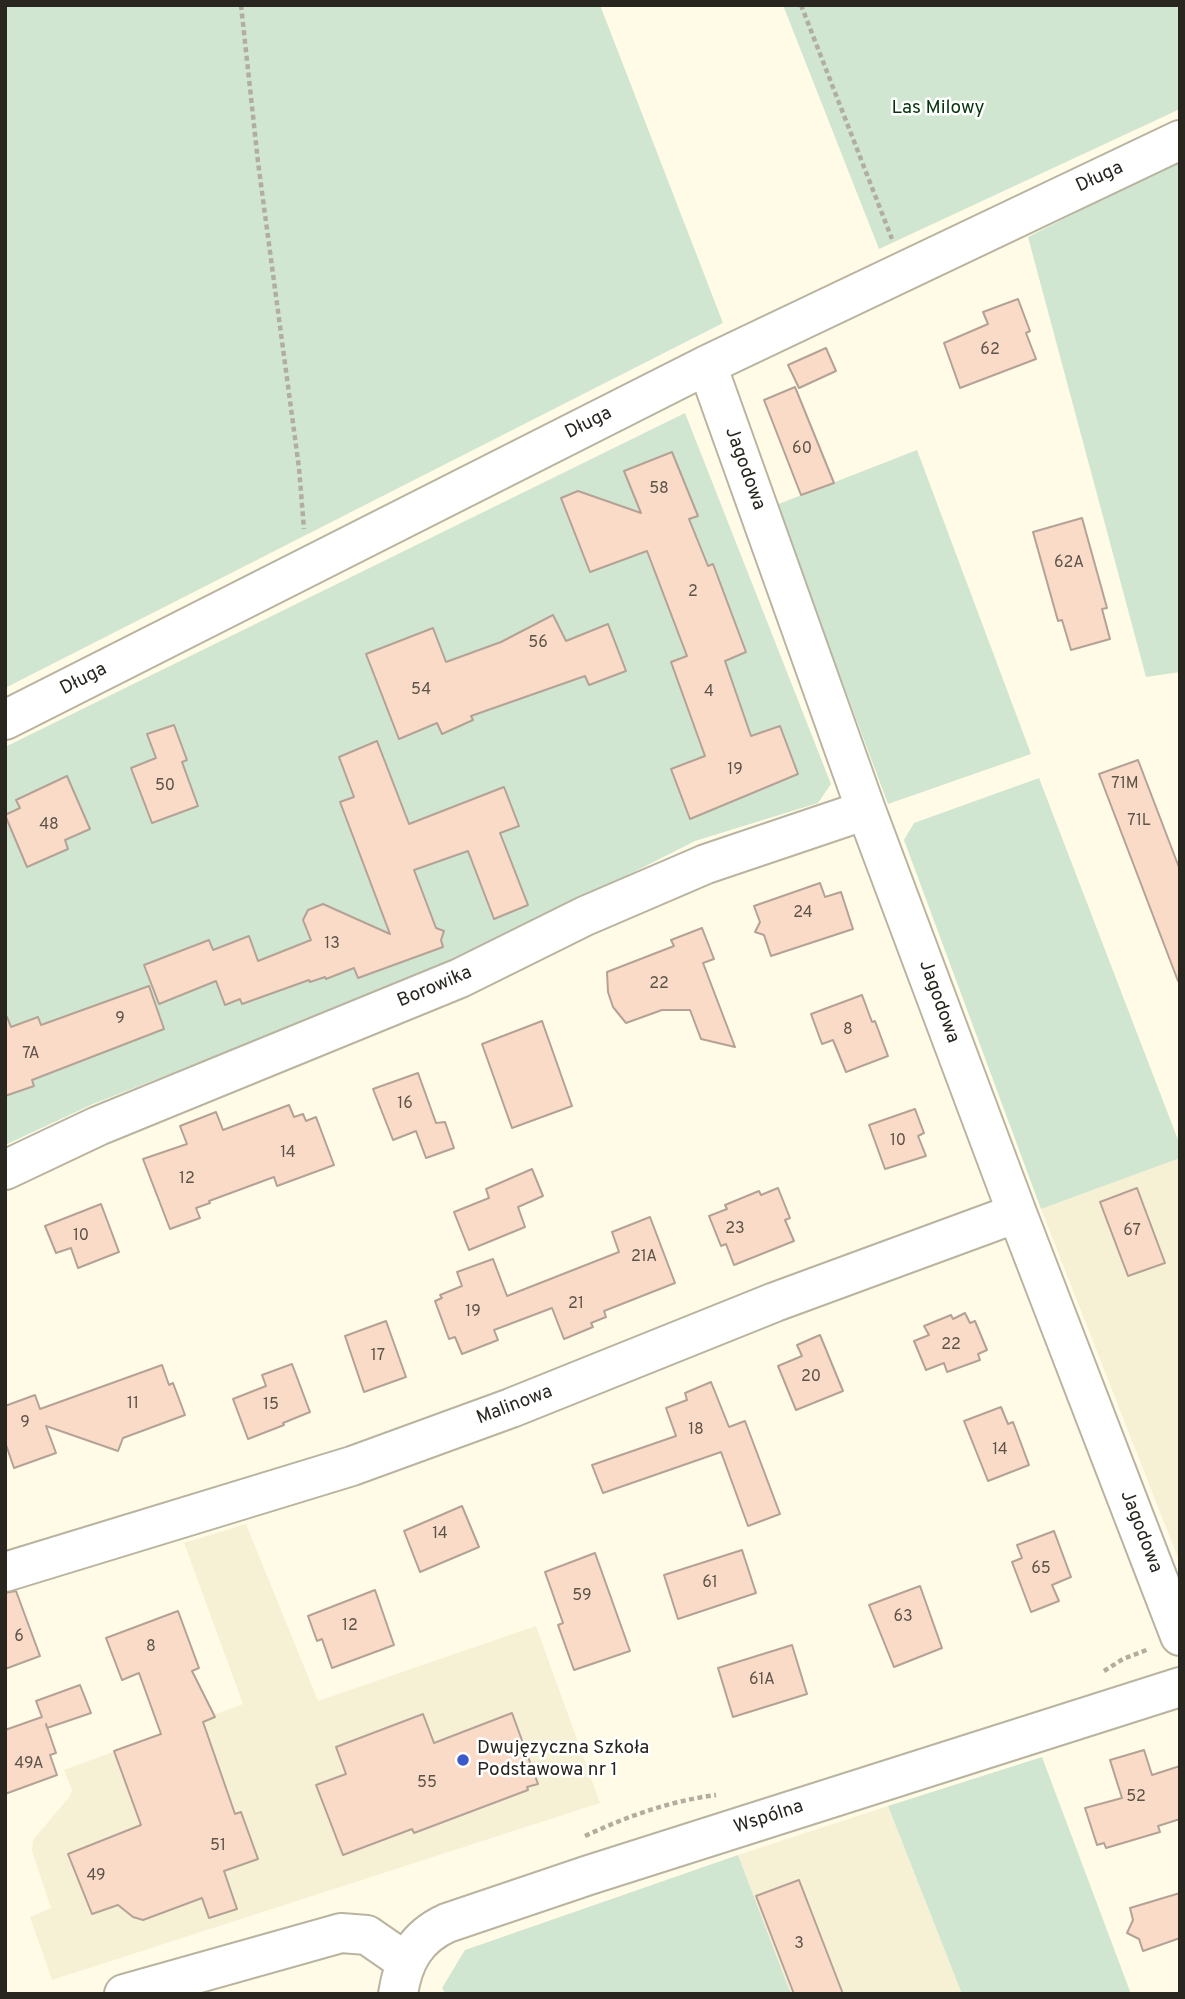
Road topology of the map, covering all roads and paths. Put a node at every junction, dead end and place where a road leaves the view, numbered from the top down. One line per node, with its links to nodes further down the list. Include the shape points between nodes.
1 (241, 5): 6 (path, via 257,162 299,468)
2 (801, 5): 4 (path)
3 (1180, 140): 4 (street, Długa)
4 (904, 271): 5 (street, Długa)
5 (707, 365): 6 (street, Długa); 8 (street, Jagodowa)
6 (307, 567): 7 (street, Długa)
7 (5, 720)
8 (866, 810): 9 (street, Borowika, via 706,864 585,916 460,978 98,1126); 10 (street, Jagodowa)
9 (5, 1170)
10 (1017, 1213): 11 (street, Malinowa, via 352,1466); 12 (street, Jagodowa)
11 (5, 1572)
12 (1180, 1636)
13 (1180, 1687): 14 (street, Wspólna, via 475,1912 429,1932 412,1949)
14 (402, 1978): 15 (street, via 367,1935 341,1933)
15 (124, 1994)

